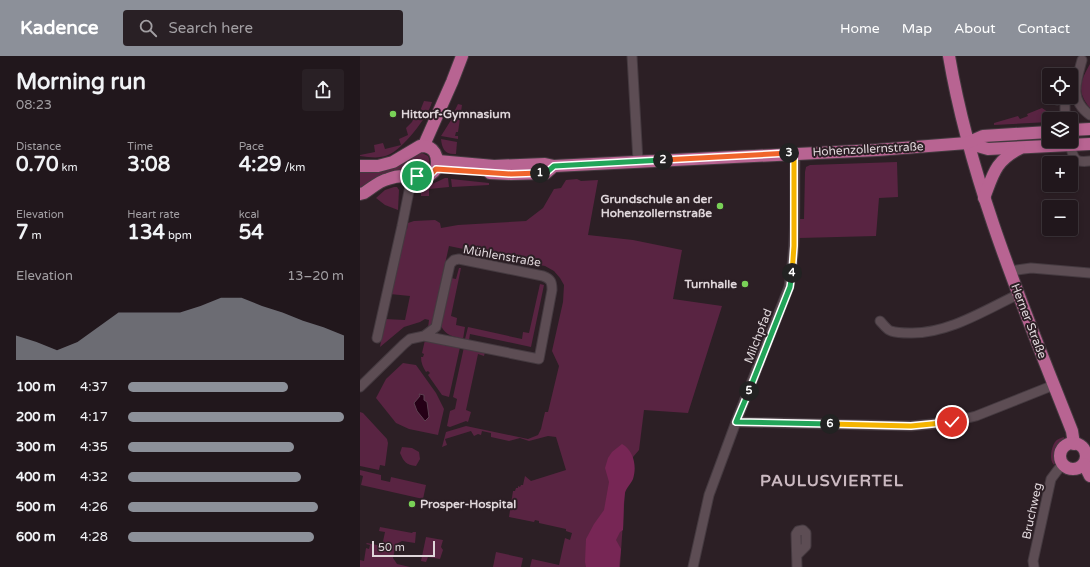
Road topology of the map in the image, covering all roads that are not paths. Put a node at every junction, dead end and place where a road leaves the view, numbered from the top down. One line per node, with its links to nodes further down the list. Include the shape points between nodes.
1 (462, 56): 13 (main road)
2 (632, 56): 18 (street)
3 (949, 56): 10 (main road, Herner Straße)
4 (1083, 58): 5 (street); 6 (street, via 1075,86 1077,101)
5 (1077, 68)
6 (1090, 115)
7 (1090, 129): 8 (main road)
8 (1078, 130)
9 (1042, 132): 10 (main road, via 983,136)
10 (967, 143): 15 (main road, via 988,149); 17 (main road, Hohenzollernstraße); 24 (main road, Herner Straße)
11 (1090, 144): 12 (main road)
12 (1078, 145)
13 (424, 146): 20 (main road, via 434,151); 21 (main road, via 416,147 393,162 378,166)
14 (1042, 147): 15 (main road)
15 (1022, 148): 24 (main road, via 1003,158 993,172)
16 (1071, 148): 19 (street, via 1076,161)
17 (794, 153): 18 (main road, Hohenzollernstraße); 33 (street, Milchpfad, via 794,246 790,287)
18 (638, 161): 20 (main road, Hohenzollernstraße, via 554,166 546,173 511,174)
19 (1090, 161)
20 (437, 165): 22 (main road, Hohenzollernstraße, via 429,176)
21 (360, 166)
22 (412, 176): 23 (main road, Hohenzollernstraße, via 382,180); 30 (street)
23 (360, 194)
24 (984, 198): 25 (main road, Herner Straße)
25 (1010, 271): 26 (street, via 1032,268); 27 (main road, Herner Straße)
26 (1090, 273)
27 (1019, 294): 28 (street, via 934,331 891,331); 31 (main road, Herner Straße)
28 (880, 322)
29 (424, 336): 29 (street, Mühlenstraße, via 539,358 552,283 549,278 543,276 472,260 454,260 450,264 436,326); 32 (street, Mühlenstraße, via 410,339)
30 (377, 338)
31 (1054, 385): 33 (street, via 976,416 952,422 911,426); 34 (main road, Herner Straße, via 1072,431)
32 (360, 387)
33 (736, 422): 39 (street, Milchpfad, via 709,495)
34 (1074, 444): 35 (main road, via 1069,444 1061,453); 36 (main road, via 1085,451)
35 (1063, 463): 36 (main road, via 1070,469 1080,468); 41 (street, Bruchweg, via 1051,479 1033,561)
36 (1084, 464): 37 (main road)
37 (1090, 476)
38 (797, 555): 40 (street)
39 (693, 567)
40 (797, 567)
41 (1034, 567)

